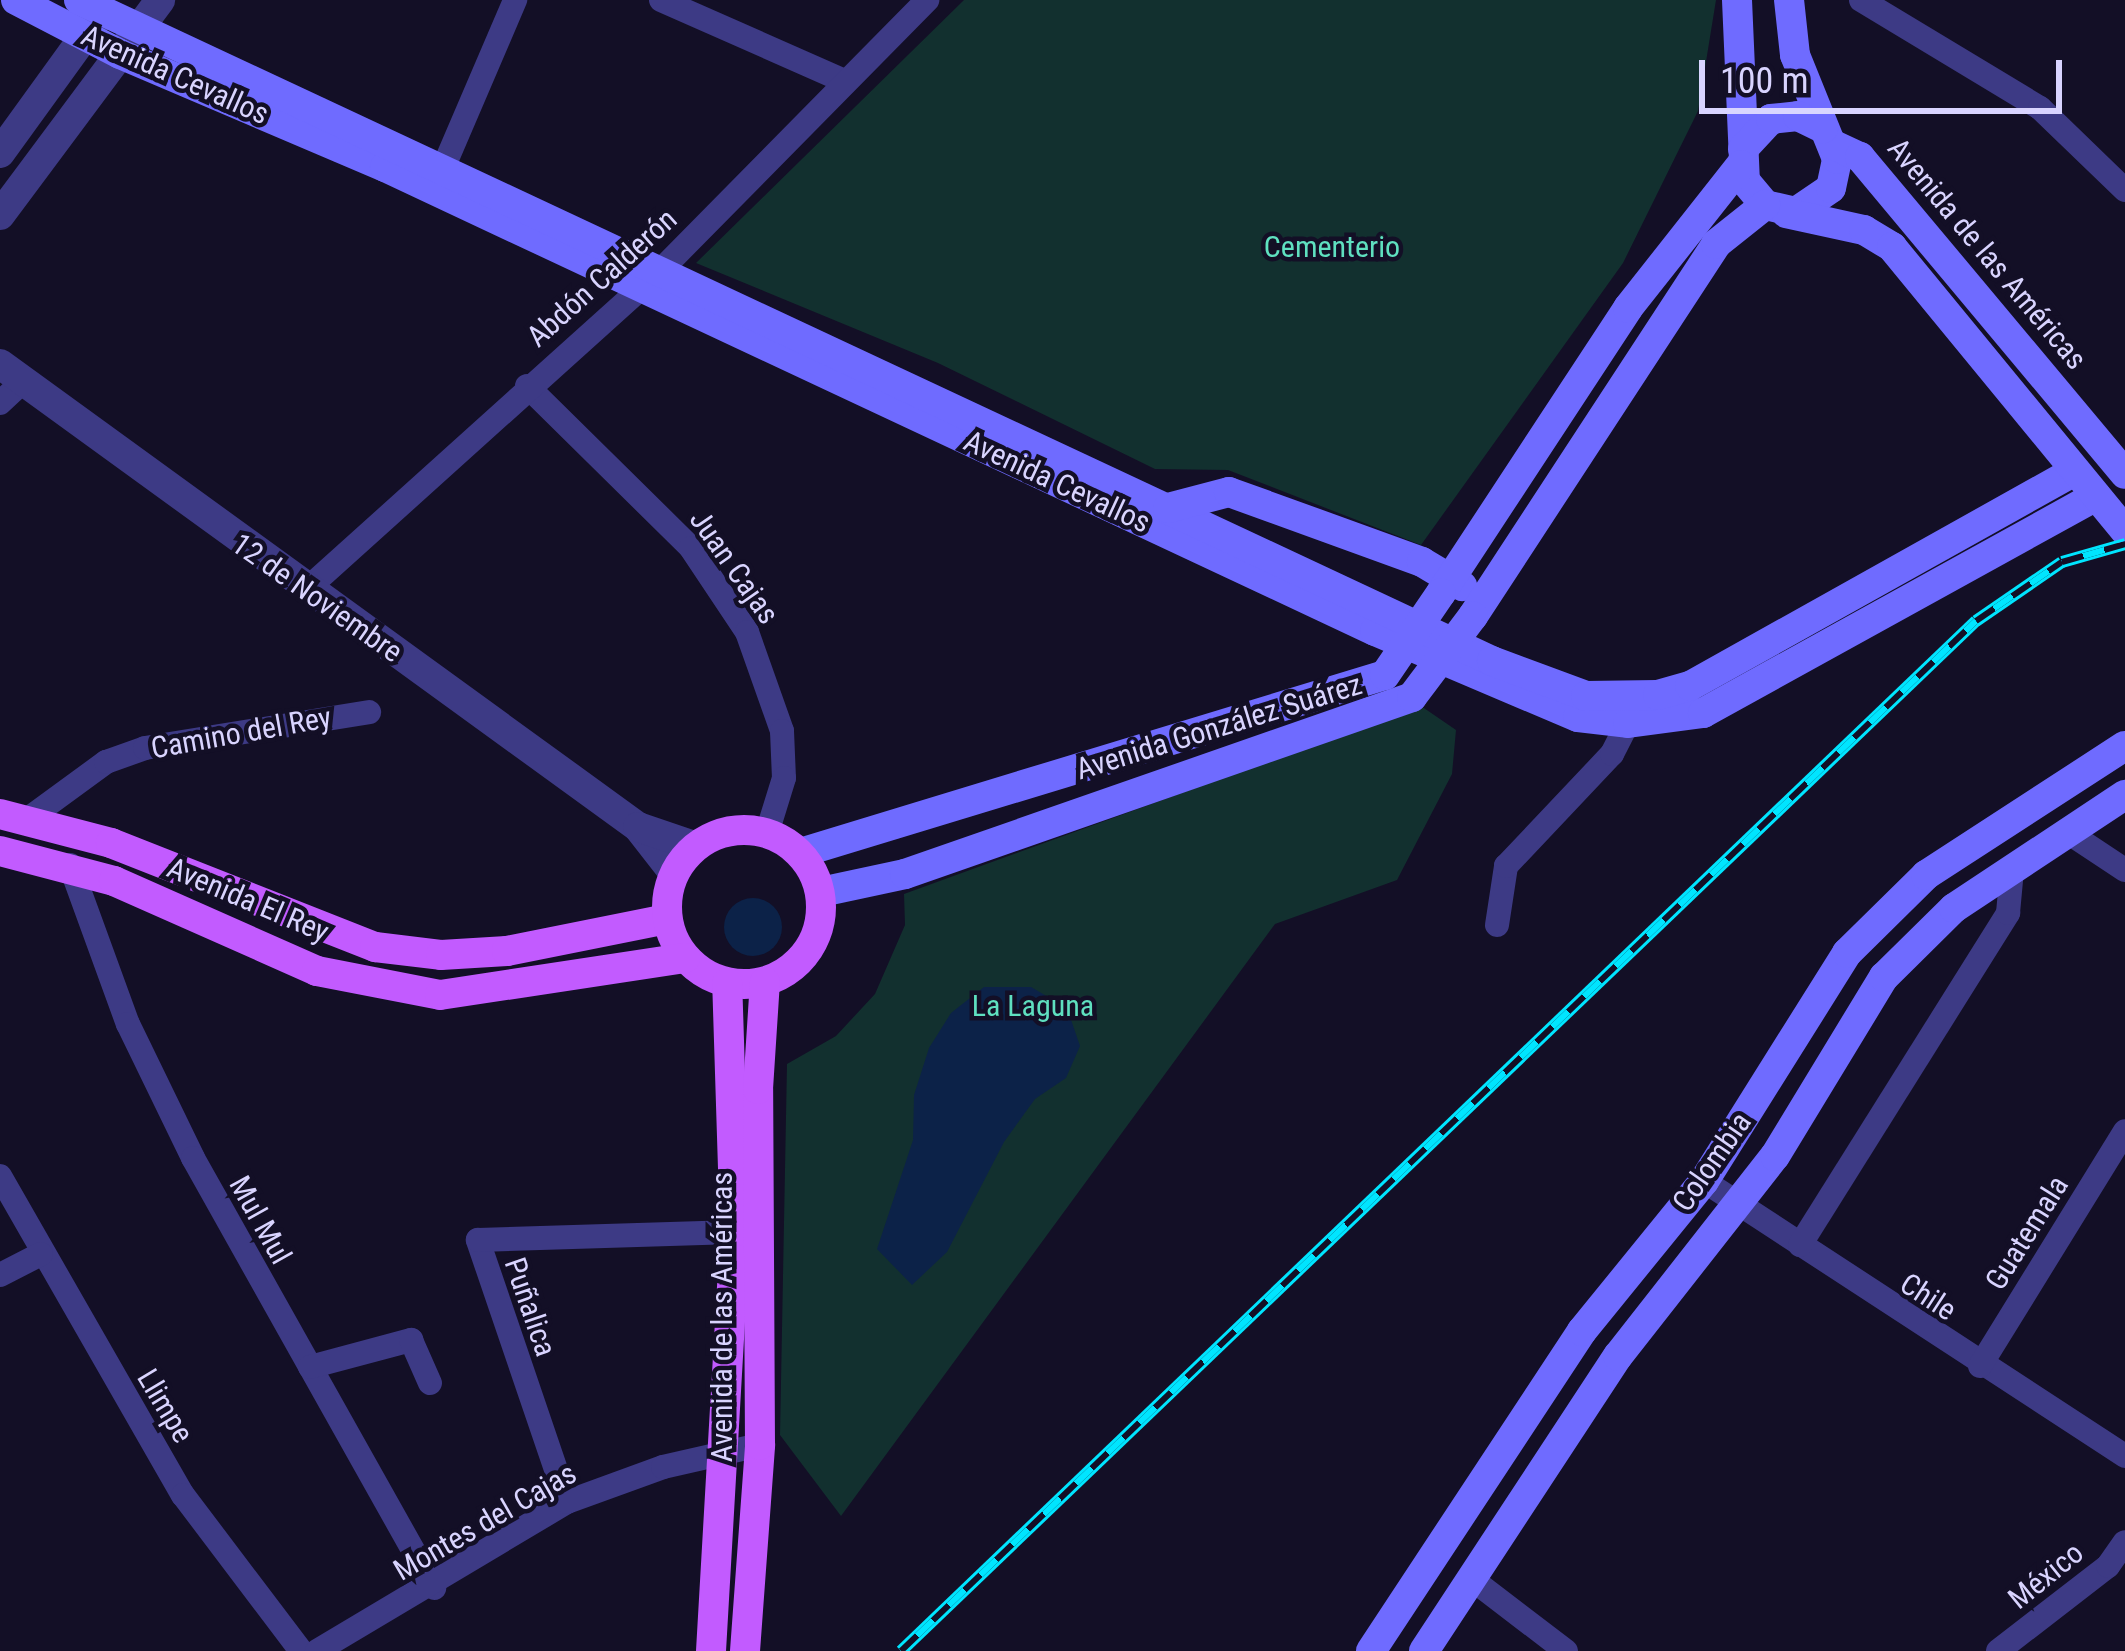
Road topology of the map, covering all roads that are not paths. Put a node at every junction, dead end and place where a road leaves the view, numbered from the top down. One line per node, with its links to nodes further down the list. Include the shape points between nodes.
1 (16, 0): 9 (main road, Avenida Cevallos)
2 (160, 0): 10 (street)
3 (515, 0): 15 (street)
4 (661, 0): 11 (street)
5 (927, 0): 11 (street, Abdón Calderón)
6 (1737, 0): 14 (main road)
7 (1789, 0): 12 (main road, via 1795,55)
8 (1861, 0): 16 (street, via 2040,108)
9 (94, 12): 10 (main road, Avenida Cevallos); 13 (street)
10 (130, 43): 15 (main road, Avenida Cevallos); 18 (street); 19 (main road, Avenida Cevallos, via 386,167)
11 (842, 80): 19 (street, Abdón Calderón)
12 (1828, 136): 14 (main road, Avenida González Suárez, via 1798,116 1771,118); 17 (main road, Avenida González Suárez, via 1832,188 1810,208); 26 (main road, Avenida de las Américas, via 1860,157)
13 (0, 153)
14 (1742, 157): 17 (main road); 20 (main road, Avenida González Suárez)
15 (444, 166): 19 (main road, Avenida Cevallos)
16 (2125, 190)
17 (1773, 208): 21 (main road, Avenida González Suárez, via 1716,244); 25 (main road, via 1864,230 1892,247)
18 (0, 215)
19 (651, 279): 23 (street, Abdón Calderón); 28 (main road, Avenida Cevallos); 38 (main road, Avenida Cevallos, via 1534,703)
20 (1609, 336): 21 (main road); 31 (main road, Avenida González Suárez)
21 (1641, 358): 33 (main road, Avenida González Suárez)
22 (12, 373): 24 (street); 32 (street, 12 de Noviembre)
23 (526, 386): 32 (street, Abdón Calderón); 43 (street, Juan Cajas, via 692,548 747,632 782,730 784,778)
24 (0, 403)
25 (2075, 471): 27 (main road); 30 (main road, Avenida Cevallos)
26 (2125, 474)
27 (2096, 496): 29 (main road); 30 (main road, Avenida Cevallos)
28 (1168, 508): 31 (main road, via 1229,493); 34 (main road, Avenida Cevallos, via 1492,661 1586,696 1619,699 1690,686)
29 (2121, 526)
30 (1943, 563): 34 (main road, Avenida Cevallos)
31 (1444, 585): 33 (main road); 35 (main road, Avenida González Suárez, bridge, via 1385,675)
32 (308, 590): 42 (street, 12 de Noviembre)
33 (1478, 607): 37 (main road, Avenida González Suárez, bridge, via 1412,697)
34 (1796, 645): 38 (main road, Avenida Cevallos, via 1703,713)
35 (1351, 686): 37 (main road); 47 (main road, Avenida González Suárez)
36 (369, 712): 41 (street, Camino del Rey, via 145,748)
37 (1366, 715): 52 (main road, Avenida González Suárez, via 905,874)
38 (1628, 724): 54 (street, via 1612,754 1506,866)
39 (2125, 746): 60 (main road, Colombia, via 1926,875 1886,910 1847,953)
40 (2125, 795): 44 (main road, Colombia)
41 (14, 816): 46 (street, Camino del Rey); 53 (main road, Avenida El Rey, via 111,843 375,947 507,951)
42 (638, 827): 45 (street, 12 de Noviembre); 51 (street, 12 de Noviembre)
43 (766, 833): 45 (main road, via 721,833); 47 (main road)
44 (2068, 833): 49 (main road, Colombia); 50 (street)
45 (694, 846): 51 (main road)
46 (0, 848): 48 (main road, Avenida El Rey)
47 (800, 853): 52 (main road)
48 (70, 865): 55 (main road, Avenida El Rey, via 317,971 440,995); 67 (street, Mul Mul, via 128,1024 216,1203)
49 (2012, 870): 61 (main road, Colombia, via 1954,908 1884,977); 63 (street, via 2008,914)
50 (2125, 870)
51 (674, 873): 53 (main road)
52 (820, 892): 56 (main road, via 822,915 805,957)
53 (668, 919): 55 (main road)
54 (1497, 925)
55 (686, 958): 57 (main road)
56 (765, 982): 57 (main road); 69 (main road, Avenida de las Américas, via 758,1073)
57 (727, 983): 62 (main road, Avenida de las Américas)
58 (2125, 1131): 66 (street, Guatemala)
59 (0, 1176): 64 (street, Llimpe)
60 (1704, 1181): 61 (street, Chile); 80 (main road, Colombia, via 1582,1330)
61 (1742, 1203): 63 (street, Chile); 74 (main road, Colombia, via 1618,1356)
62 (735, 1232): 70 (main road, Avenida de las Américas); 72 (street, Puñalica, via 478,1240)
63 (1800, 1245): 66 (street, Chile)
64 (41, 1254): 65 (street); 76 (street, Llimpe, via 183,1495)
65 (0, 1275)
66 (1980, 1366): 71 (street, Chile)
67 (310, 1367): 68 (street, via 410,1340); 75 (street, Mul Mul)
68 (430, 1383)
69 (760, 1445): 70 (street, Montes del Cajas); 79 (main road, Avenida de las Américas)
70 (724, 1450): 72 (street, Montes del Cajas); 78 (main road, Avenida de las Américas)
71 (2125, 1456)
72 (567, 1502): 75 (street, Montes del Cajas)
73 (2125, 1542): 83 (street, México, via 2108,1565)
74 (1472, 1580): 81 (main road, Colombia); 82 (street)
75 (434, 1588): 77 (street, Montes del Cajas)
76 (301, 1651)
77 (317, 1651)
78 (711, 1651)
79 (745, 1651)
80 (1371, 1651)
81 (1424, 1651)
82 (1566, 1651)
83 (1998, 1651)

